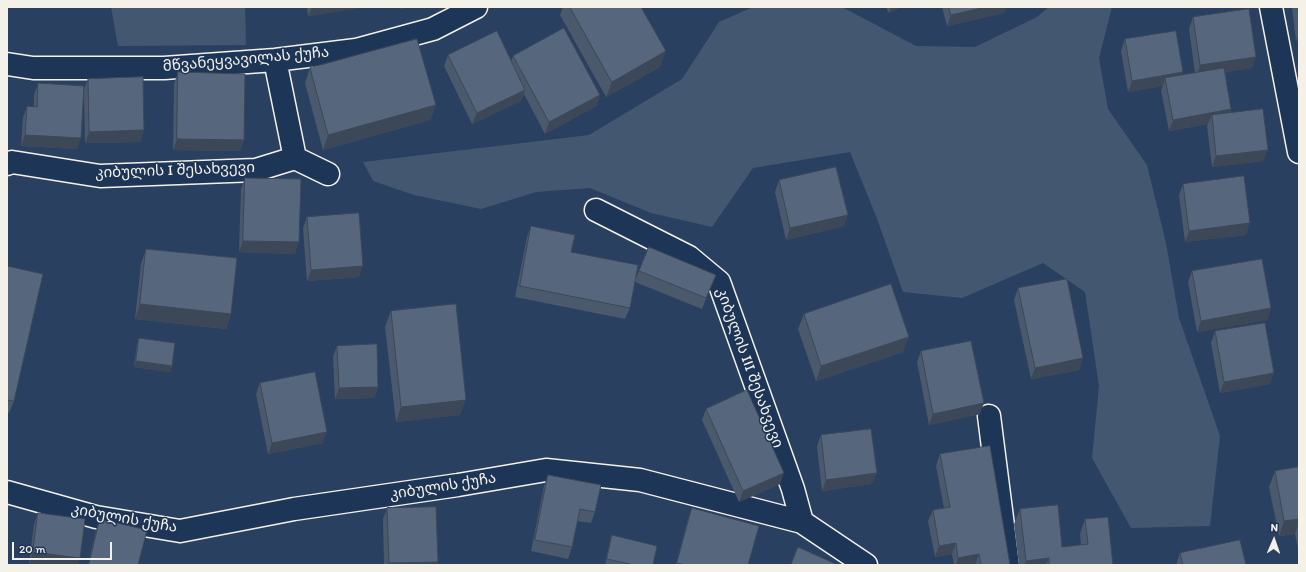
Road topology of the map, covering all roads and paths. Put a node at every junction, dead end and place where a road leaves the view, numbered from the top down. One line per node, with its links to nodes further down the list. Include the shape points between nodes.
1 (476, 7): 3 (street, მწვანეყვავილას ქუჩა, via 433,29 356,50)
2 (1271, 7): 5 (street)
3 (275, 60): 4 (street, მწვანეყვავილას ქუჩა, via 164,68 33,68); 6 (street)
4 (7, 64)
5 (1299, 152)
6 (295, 158): 7 (street, კიბულის I შესახვევი, via 256,170 100,176 12,162); 8 (street)
7 (7, 164)
8 (328, 174)
9 (596, 210): 12 (street, კიბულის III შესახვევი, via 689,257 718,282 793,489)
10 (989, 416): 14 (street)
11 (7, 492): 12 (street, კიბულის ქუჩა, via 96,517 180,531 294,509 458,486 546,470 640,480)
12 (802, 522): 13 (street, კიბულის ქუჩა)
13 (866, 565)
14 (1008, 565)

